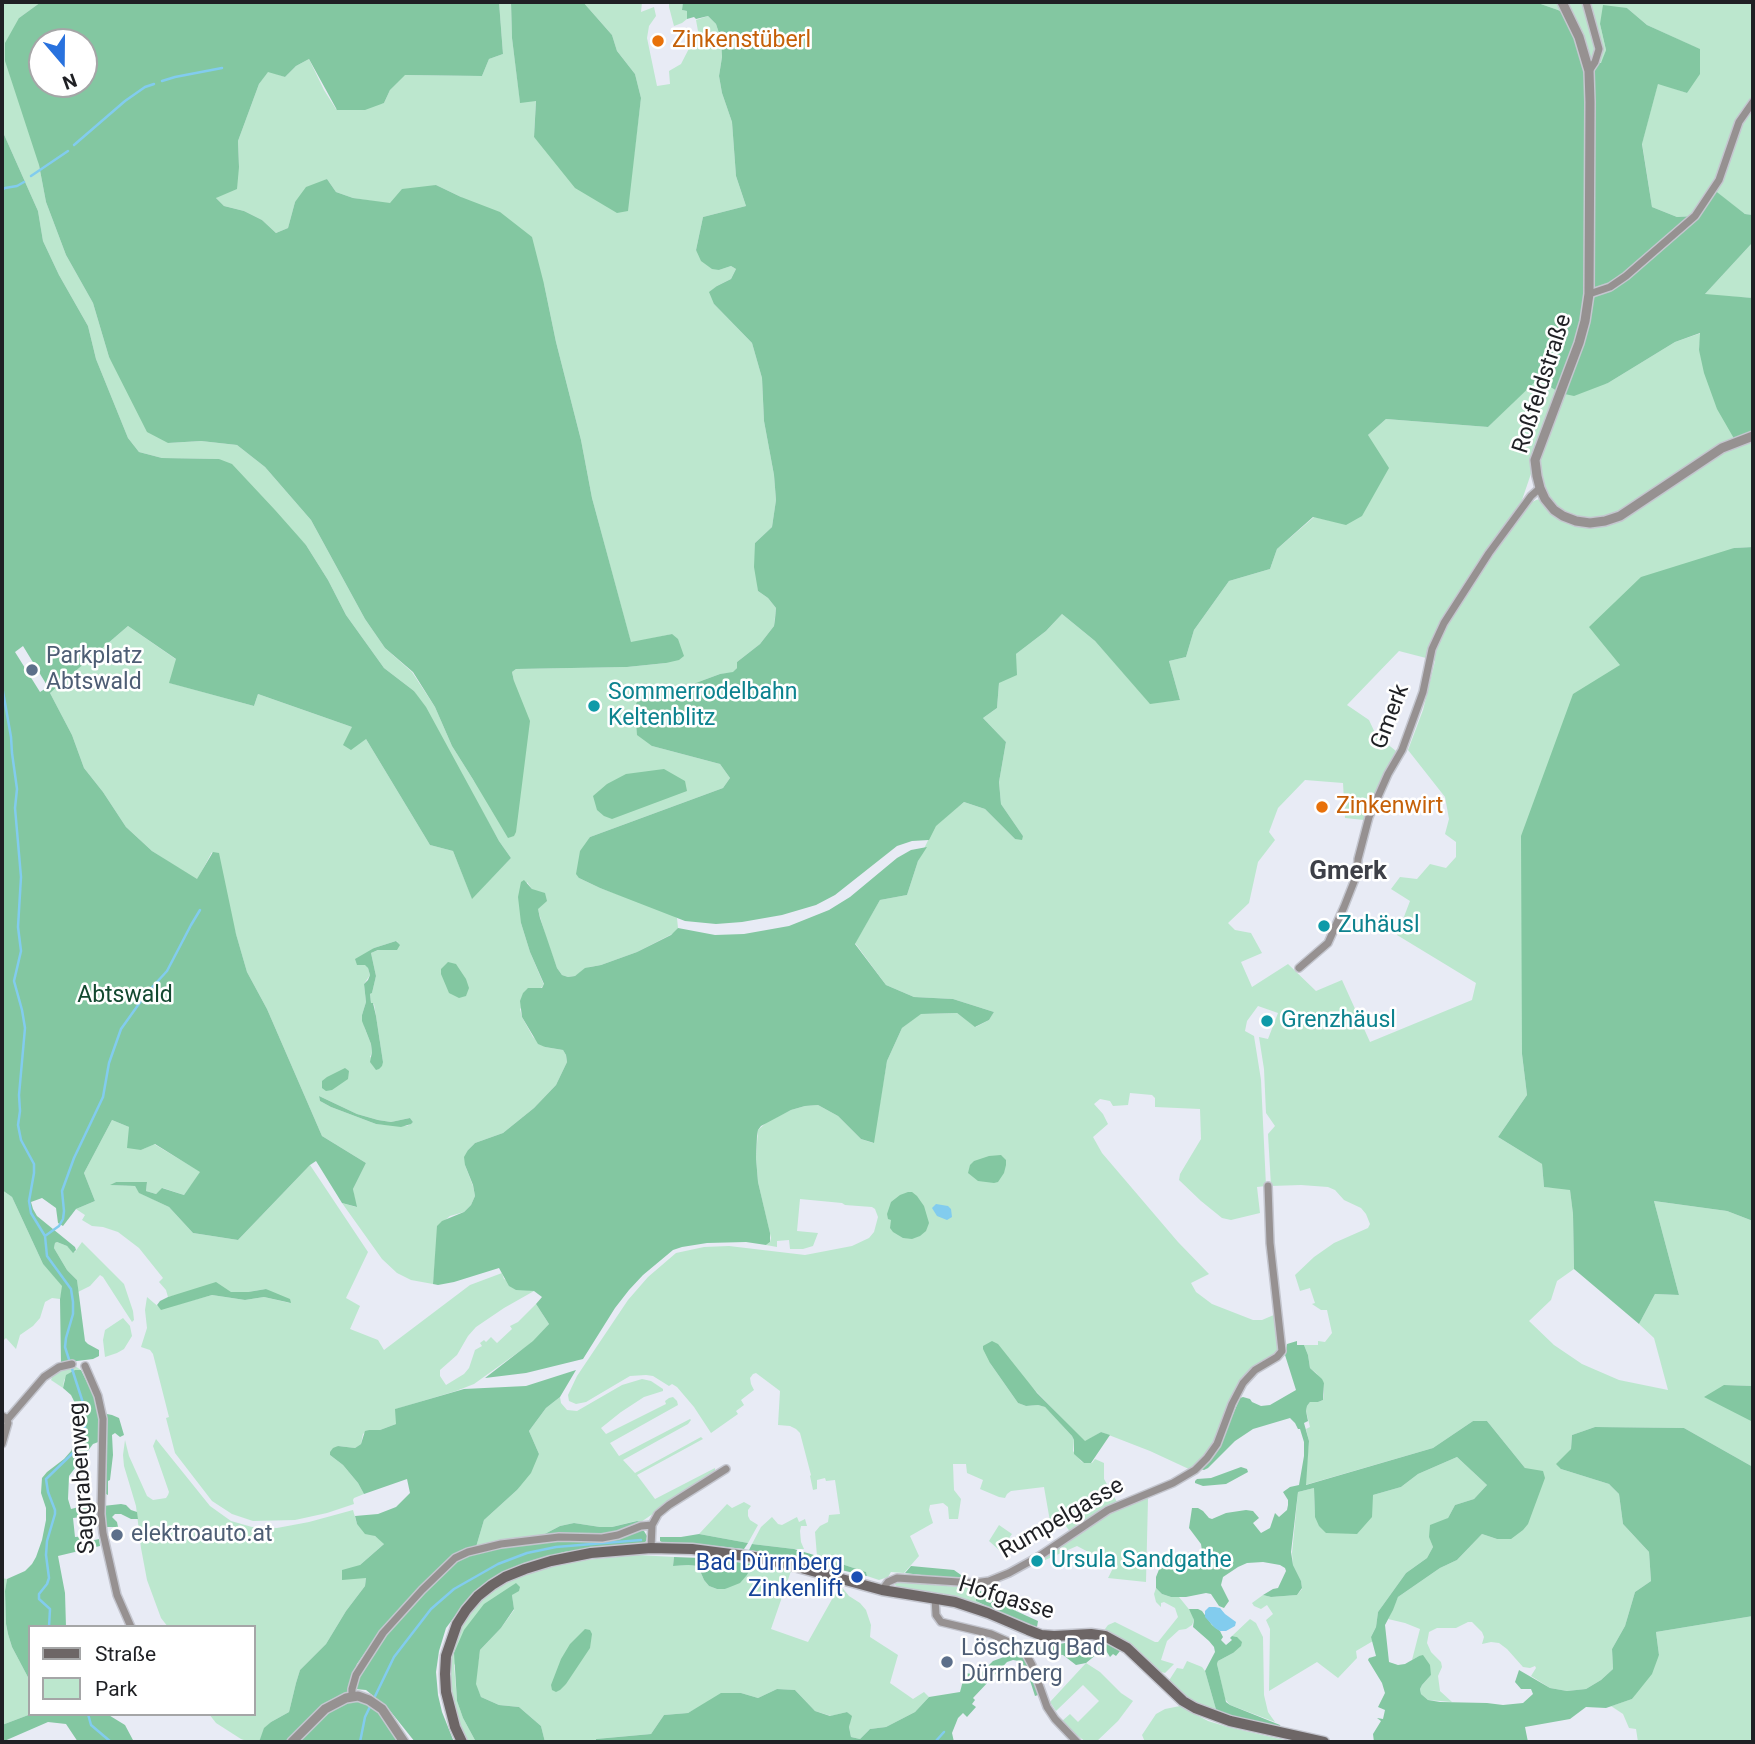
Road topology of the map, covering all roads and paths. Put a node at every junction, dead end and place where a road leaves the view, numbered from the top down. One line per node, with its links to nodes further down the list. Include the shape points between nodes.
1 (1562, 2): 3 (street, Roßfeldstraße)
2 (1586, 2): 3 (street, via 1599,49)
3 (1589, 71): 5 (street, Roßfeldstraße)
4 (1753, 102): 5 (street, via 1739,122 1719,180 1695,216 1626,276)
5 (1588, 294): 7 (street, Roßfeldstraße, via 1578,343 1535,460)
6 (1753, 436): 7 (street, Roßfeldstraße, via 1722,448 1605,522 1563,516)
7 (1540, 488): 8 (street, Gmerk, via 1489,553 1444,623 1402,750 1369,817 1357,874 1344,908 1328,943)
8 (1299, 968)
9 (1268, 1186): 17 (street, Rumpelgasse, via 1282,1351 1243,1383 1208,1458 1177,1481 1108,1510 1010,1573 971,1584 897,1578)
10 (69, 1364): 12 (street, via 44,1377)
11 (85, 1366): 19 (street, Saggrabenweg, via 103,1419 103,1533 117,1595)
12 (4, 1418): 13 (street, via 8,1426)
13 (2, 1444)
14 (726, 1469): 15 (street, via 664,1509)
15 (652, 1525): 16 (street); 20 (street, via 602,1538 559,1537 501,1544 455,1558 383,1633 356,1675)
16 (651, 1548): 17 (main road, Hofgasse, via 754,1557); 23 (main road, Hofgasse, via 551,1561 505,1577 478,1596 457,1624 446,1656 446,1692)
17 (882, 1590): 18 (main road, Hofgasse)
18 (935, 1598): 24 (street, via 934,1610 941,1622 990,1634 1025,1653 1046,1707); 25 (main road, Hofgasse, via 970,1606 1041,1634 1105,1636 1127,1648 1195,1708 1230,1721)
19 (130, 1625)
20 (352, 1696): 21 (street, via 326,1709); 22 (street, via 373,1702)
21 (292, 1742)
22 (404, 1742)
23 (462, 1742)
24 (1077, 1742)
25 (1324, 1742)

